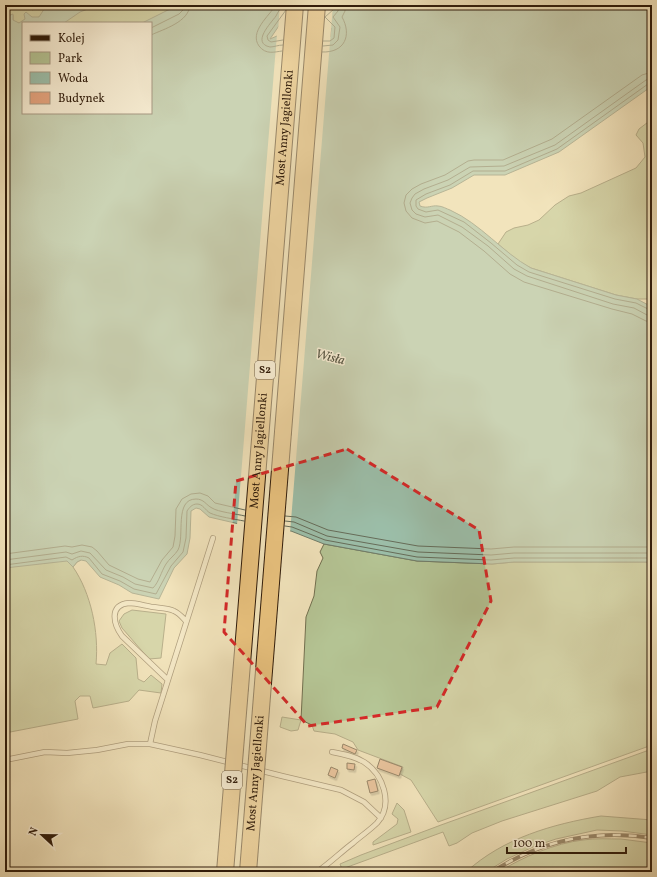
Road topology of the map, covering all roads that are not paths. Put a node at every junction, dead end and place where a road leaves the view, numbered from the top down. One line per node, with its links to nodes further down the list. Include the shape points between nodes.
1 (295, 5): 10 (highway, Most Anny Jagiellonki / S2, bridge)
2 (317, 5): 11 (highway, Most Anny Jagiellonki / S2, bridge)
3 (213, 538): 4 (lane)
4 (186, 621): 5 (lane); 5 (lane, via 174,611 130,603 117,609 114,615 116,628 122,636)
5 (168, 680): 6 (lane)
6 (150, 744): 8 (lane, via 128,744 67,753 45,752); 9 (lane, via 341,790 364,802)
7 (332, 752): 9 (lane, via 354,757 373,770 385,794)
8 (5, 760)
9 (381, 818): 12 (lane)
10 (225, 872)
11 (248, 872)
12 (318, 872)

